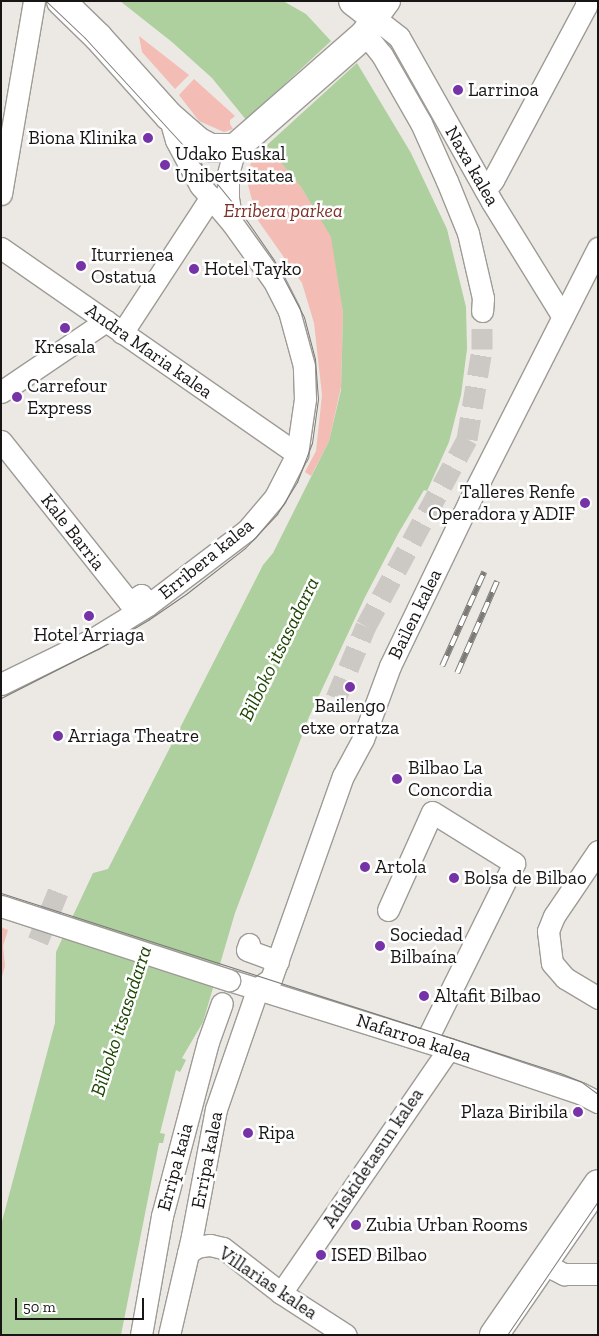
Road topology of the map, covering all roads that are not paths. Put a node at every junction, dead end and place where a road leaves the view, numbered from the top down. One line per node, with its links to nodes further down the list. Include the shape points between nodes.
1 (34, 1): 9 (street)
2 (61, 1): 6 (street, Erribera kalea)
3 (353, 1): 5 (street)
4 (586, 1): 8 (street, via 521,128)
5 (371, 25): 7 (street); 8 (street, Naxa kalea, via 399,37); 14 (street, via 382,55 421,123 468,233 483,298)
6 (169, 116): 7 (street, Erribera kalea, via 211,148); 10 (street, Erribera kalea, via 176,140 200,185)
7 (235, 148): 11 (street, Erribera kalea, via 228,174)
8 (485, 190): 15 (street, Naxa kalea)
9 (1, 194)
10 (212, 197): 11 (street, Erribera kalea); 16 (street)
11 (232, 224): 19 (street, Erribera kalea, via 274,280 297,335 304,366 305,399)
12 (1, 248): 16 (street, Andra Maria kalea)
13 (598, 248): 15 (street, Bailen kalea)
14 (482, 310)
15 (563, 317): 26 (street, Bailen kalea, via 390,666 366,731 343,776)
16 (114, 327): 17 (street); 19 (street, Andra Maria kalea)
17 (1, 392)
18 (1, 440): 20 (street, Kale Barria, via 129,602 141,594)
19 (297, 454): 20 (street, Erribera kalea, via 275,497 248,530)
20 (148, 605): 21 (street, Erribera kalea, via 93,639)
21 (1, 684)
22 (598, 851): 28 (street, via 554,916 548,931 552,963 565,978)
23 (1, 906): 27 (street, Nafarroa kalea, bridge)
24 (388, 910): 30 (street, via 432,812 514,863)
25 (250, 944): 26 (street, via 247,950)
26 (278, 960): 27 (street, Bailen kalea, via 271,979)
27 (258, 988): 30 (street, Nafarroa kalea); 34 (street, Erripa kalea, via 216,1109)
28 (598, 998)
29 (222, 1003): 38 (street, Erripa kaia, via 208,1042 162,1216)
30 (426, 1041): 31 (street, Nafarroa kalea)
31 (449, 1049): 32 (street, Nafarroa kalea); 37 (street, Adiskidetasun kalea)
32 (598, 1102)
33 (598, 1184): 35 (street)
34 (188, 1253): 37 (street, Villarias kalea, via 210,1244 223,1248); 39 (street, Erripa kalea)
35 (542, 1263): 36 (street, via 564,1274); 41 (street)
36 (598, 1274)
37 (281, 1292): 40 (street, Villarias kalea)
38 (141, 1335)
39 (169, 1335)
40 (346, 1335)
41 (494, 1335)

